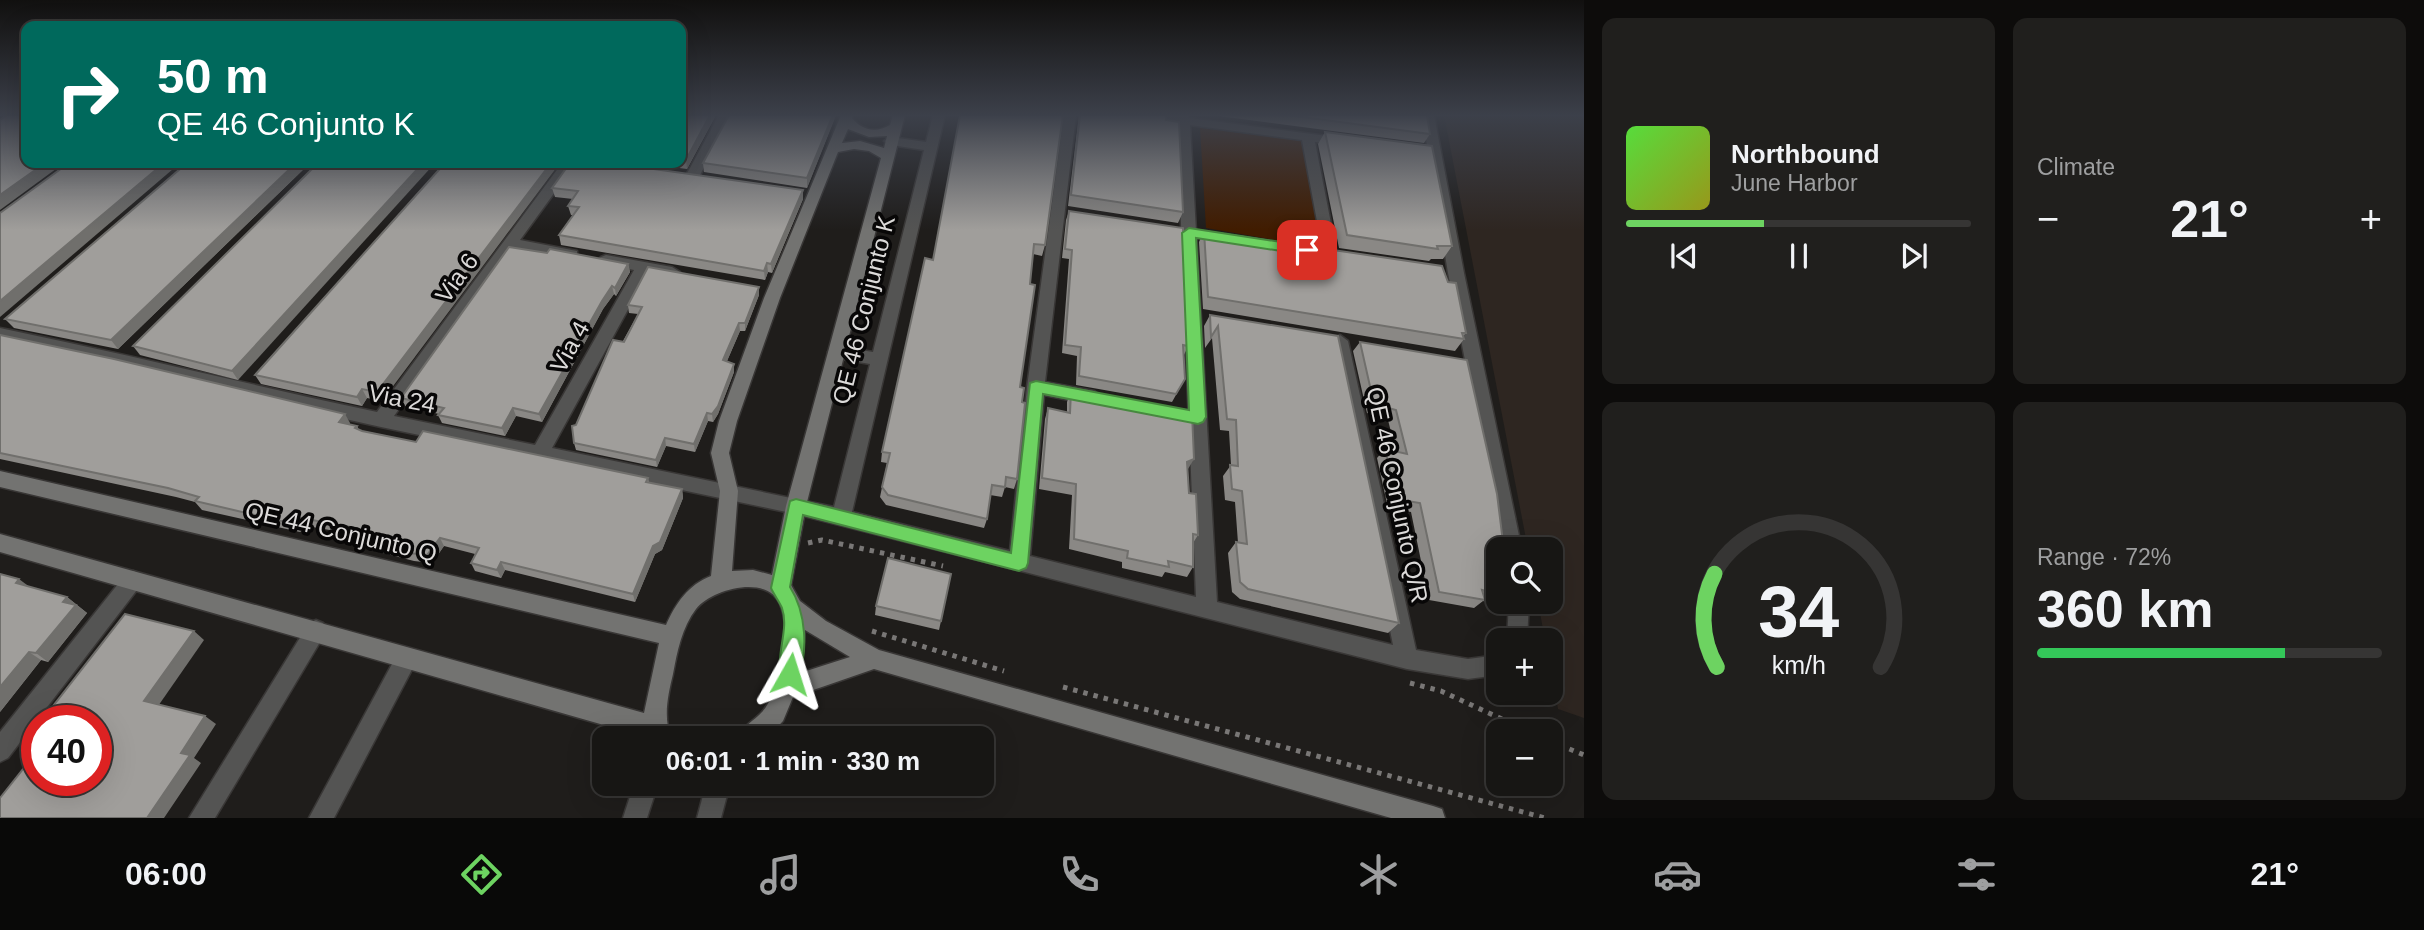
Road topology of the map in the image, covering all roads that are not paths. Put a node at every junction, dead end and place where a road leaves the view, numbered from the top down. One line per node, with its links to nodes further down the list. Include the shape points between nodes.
1 (705, 153): 10 (street)
2 (830, 153): 24 (street, via 806,195 768,289 728,421 720,453)
3 (888, 153): 17 (street)
4 (930, 153): 18 (street, QE 46 Conjunto K)
5 (1067, 153): 19 (street, via 1063,212)
6 (1185, 153): 34 (street, via 1200,317 1191,416)
7 (1311, 153): 12 (street)
8 (1429, 153): 27 (street, via 1467,362)
9 (565, 168): 11 (street, Via 6)
10 (692, 177)
11 (511, 243): 13 (street); 21 (street, Via 6)
12 (1330, 254)
13 (643, 267): 14 (street); 22 (street, Via 4)
14 (682, 274)
15 (3, 327): 21 (street, Via 24)
16 (1340, 341): 39 (street, QE 46 Conjunto Q/R)
17 (836, 352): 18 (street); 25 (street)
18 (878, 359): 26 (street, QE 46 Conjunto K)
19 (1036, 387): 20 (street); 29 (street)
20 (1117, 402)
21 (381, 420): 22 (street, Via 24)
22 (541, 451): 24 (street, Via 24)
23 (0, 479): 36 (street, QE 44 Conjunto Q)
24 (729, 491): 25 (street, Via 24); 31 (street)
25 (796, 506): 26 (street); 32 (street)
26 (841, 517): 29 (street)
27 (1508, 537)
28 (0, 543): 30 (street)
29 (1019, 563): 34 (street)
30 (133, 580): 35 (street); 45 (street)
31 (722, 581): 32 (street, via 759,580); 36 (street, via 696,593)
32 (780, 588): 33 (street)
33 (792, 607): 38 (street); 41 (street, via 794,641)
34 (1208, 610): 39 (street)
35 (316, 630): 37 (street); 49 (street)
36 (671, 636): 43 (street, via 659,685)
37 (407, 658): 42 (street); 50 (street)
38 (874, 659): 41 (street); 48 (street)
39 (1407, 659): 40 (street, via 1468,669)
40 (1486, 666)
41 (785, 689): 44 (street, via 775,714)
42 (628, 726)
43 (660, 726)
44 (762, 726)
45 (0, 750)
46 (642, 796): 51 (street)
47 (715, 796): 52 (street)
48 (1420, 816)
49 (201, 818)
50 (321, 818)
51 (635, 818)
52 (709, 818)

